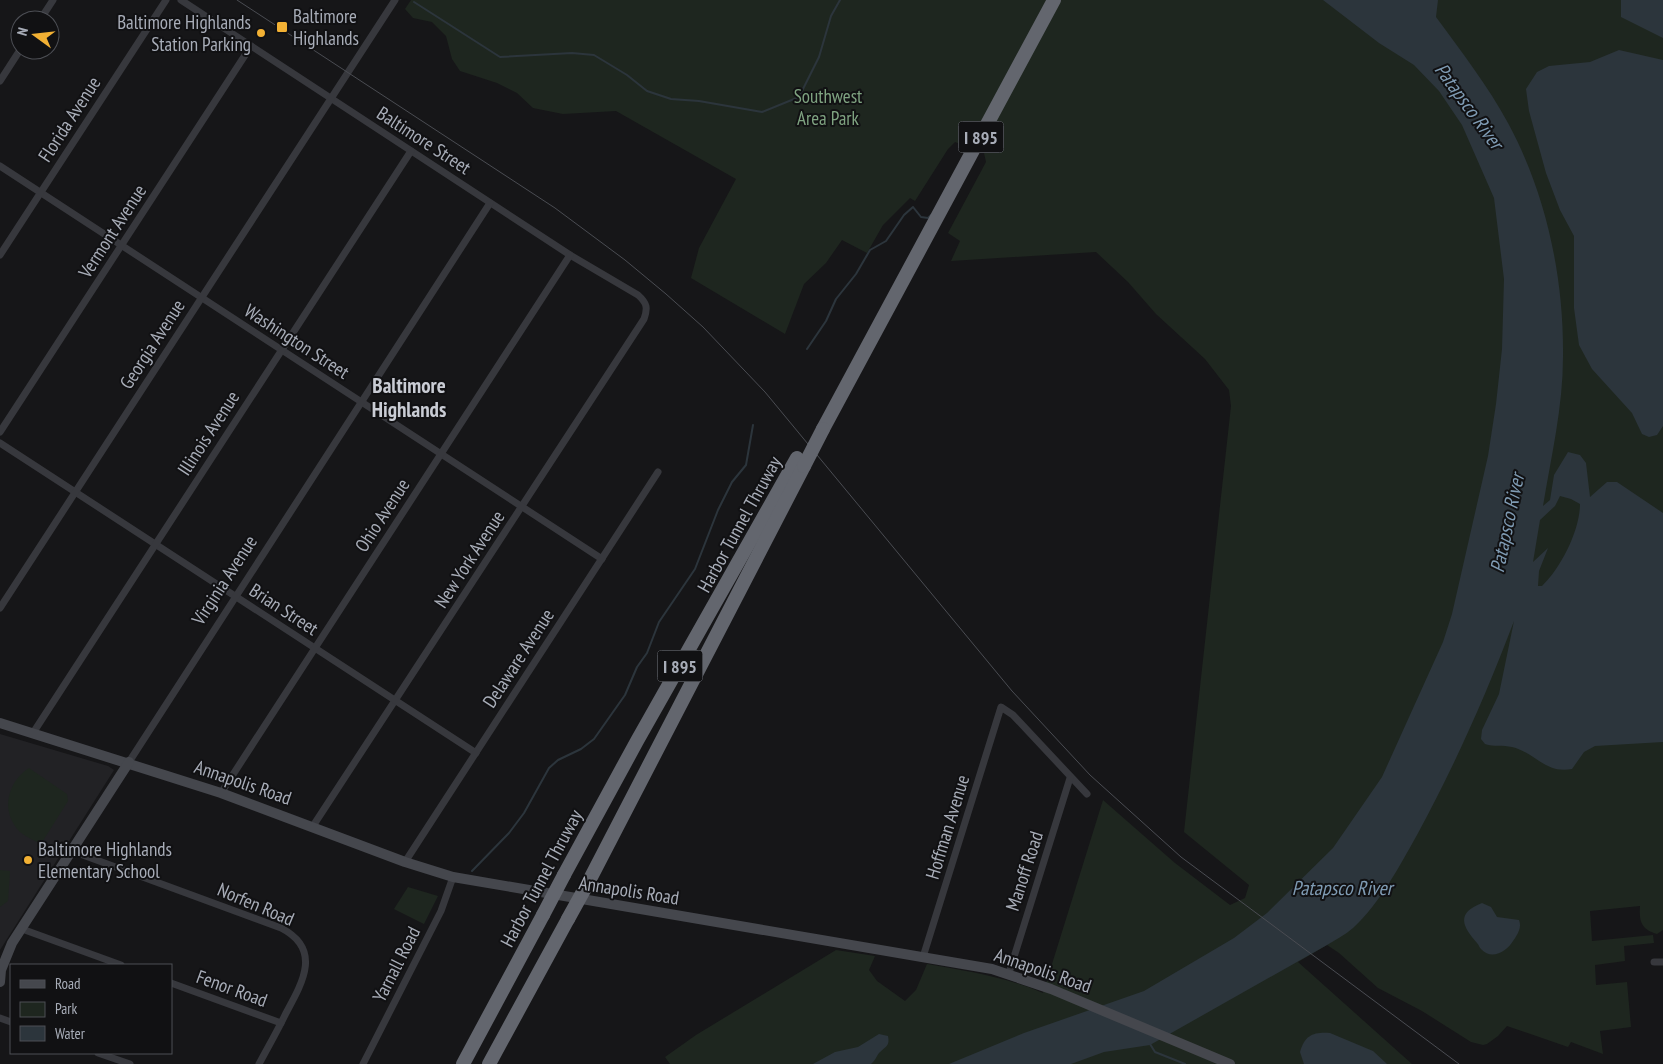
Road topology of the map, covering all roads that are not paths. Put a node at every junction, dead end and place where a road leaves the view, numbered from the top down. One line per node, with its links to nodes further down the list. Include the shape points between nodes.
1 (166, 0): 12 (street, Florida Avenue)
2 (181, 0): 6 (street, Baltimore Street)
3 (396, 0): 9 (street, Georgia Avenue)
4 (1044, 0): 17 (highway, Harbor Tunnel Thruway / I 895)
5 (1054, 0): 17 (highway, Harbor Tunnel Thruway / I 895)
6 (251, 46): 9 (street, Baltimore Street); 14 (street, Vermont Avenue)
7 (14, 60): 8 (street)
8 (0, 81)
9 (331, 98): 10 (street, Baltimore Street); 18 (street, Georgia Avenue)
10 (411, 151): 13 (street, Baltimore Street); 20 (street, Illinois Avenue)
11 (0, 166): 12 (street, Washington Street)
12 (41, 193): 14 (street, Washington Street); 15 (street, Florida Avenue)
13 (490, 203): 16 (street, Baltimore Street); 21 (street, Virginia Avenue)
14 (122, 245): 18 (street, Washington Street); 22 (street, Vermont Avenue)
15 (0, 255)
16 (570, 255): 19 (street, Baltimore Street, via 638,295); 24 (street, Ohio Avenue)
17 (903, 272): 25 (highway, Harbor Tunnel Thruway / I 895, bridge)
18 (202, 298): 20 (street, Washington Street); 27 (street, Georgia Avenue)
19 (646, 307): 28 (street, New York Avenue, via 644,319)
20 (282, 350): 21 (street, Washington Street); 29 (street, Illinois Avenue)
21 (361, 402): 24 (street, Washington Street); 31 (street, Virginia Avenue)
22 (0, 432)
23 (0, 443): 27 (street, Brian Street)
24 (441, 454): 28 (street, Washington Street); 33 (street, Ohio Avenue)
25 (801, 462): 60 (highway, Harbor Tunnel Thruway / I 895, bridge, via 637,741); 61 (highway, Harbor Tunnel Thruway / I 895, bridge, via 588,881)
26 (658, 472): 30 (street, Delaware Avenue)
27 (75, 492): 29 (street, Brian Street); 32 (street, Georgia Avenue)
28 (522, 507): 30 (street, Washington Street); 34 (street, New York Avenue)
29 (155, 544): 31 (street, Brian Street); 36 (street, Illinois Avenue)
30 (602, 559): 37 (street, Delaware Avenue)
31 (235, 596): 33 (street, Brian Street); 38 (street, Virginia Avenue)
32 (0, 608)
33 (315, 648): 34 (street, Brian Street); 40 (street, Ohio Avenue)
34 (395, 701): 37 (street, Brian Street); 42 (street, New York Avenue)
35 (0, 723): 36 (main road, Annapolis Road)
36 (33, 733): 38 (main road, Annapolis Road)
37 (476, 753): 44 (street, Delaware Avenue)
38 (129, 762): 40 (main road, Annapolis Road); 43 (main road, Virginia Avenue)
39 (1070, 778): 41 (street); 47 (street, Hoffman Avenue, via 1013,715 1001,707); 52 (street, Manoff Road)
40 (222, 792): 42 (main road, Annapolis Road)
41 (1087, 794)
42 (313, 826): 44 (main road, Annapolis Road)
43 (72, 851): 46 (main road, Virginia Avenue); 55 (street, Norfen Road, via 289,932 302,946 306,964 302,983)
44 (405, 862): 45 (main road, Annapolis Road)
45 (453, 877): 47 (main road, Annapolis Road); 59 (street, Yarnall Road, via 441,911)
46 (22, 929): 50 (street); 51 (main road, Virginia Avenue)
47 (923, 957): 52 (main road, Annapolis Road)
48 (1654, 962): 49 (street)
49 (1663, 962)
50 (118, 964)
51 (0, 970): 53 (main road, Virginia Avenue)
52 (1009, 973): 62 (main road, Annapolis Road)
53 (0, 982)
54 (172, 984): 55 (street, Fenor Road)
55 (281, 1024): 58 (street, Norfen Road)
56 (101, 1054): 57 (street)
57 (130, 1064)
58 (259, 1064)
59 (363, 1064)
60 (463, 1064)
61 (490, 1064)
62 (1230, 1064)

